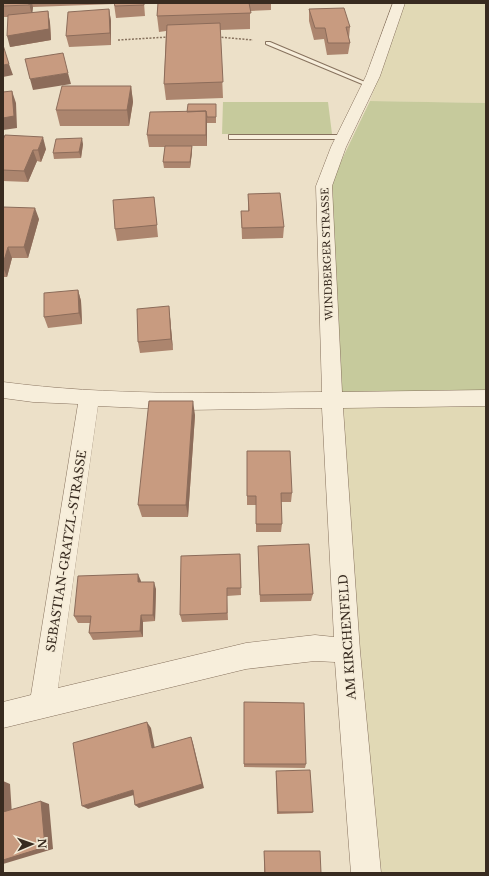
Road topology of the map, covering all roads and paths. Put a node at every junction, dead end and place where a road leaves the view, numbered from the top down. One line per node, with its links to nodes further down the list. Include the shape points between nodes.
1 (400, 3): 6 (street, WINDBERGER STRASSE)
2 (174, 37): 4 (path)
3 (212, 37): 5 (path, via 242,38)
4 (118, 40)
5 (268, 43): 6 (lane)
6 (369, 85): 8 (street, WINDBERGER STRASSE)
7 (232, 137): 8 (lane)
8 (343, 137): 12 (street, WINDBERGER STRASSE, via 324,186)
9 (3, 390): 10 (street)
10 (89, 398): 12 (street, via 185,402); 14 (street, SEBASTIAN-GRATZL-STRASSE)
11 (486, 398): 12 (street)
12 (332, 400): 13 (street, AM KIRCHENFELD)
13 (347, 651): 14 (street, via 315,648 246,656); 16 (street, AM KIRCHENFELD)
14 (42, 705): 15 (street)
15 (3, 715)
16 (366, 873)

